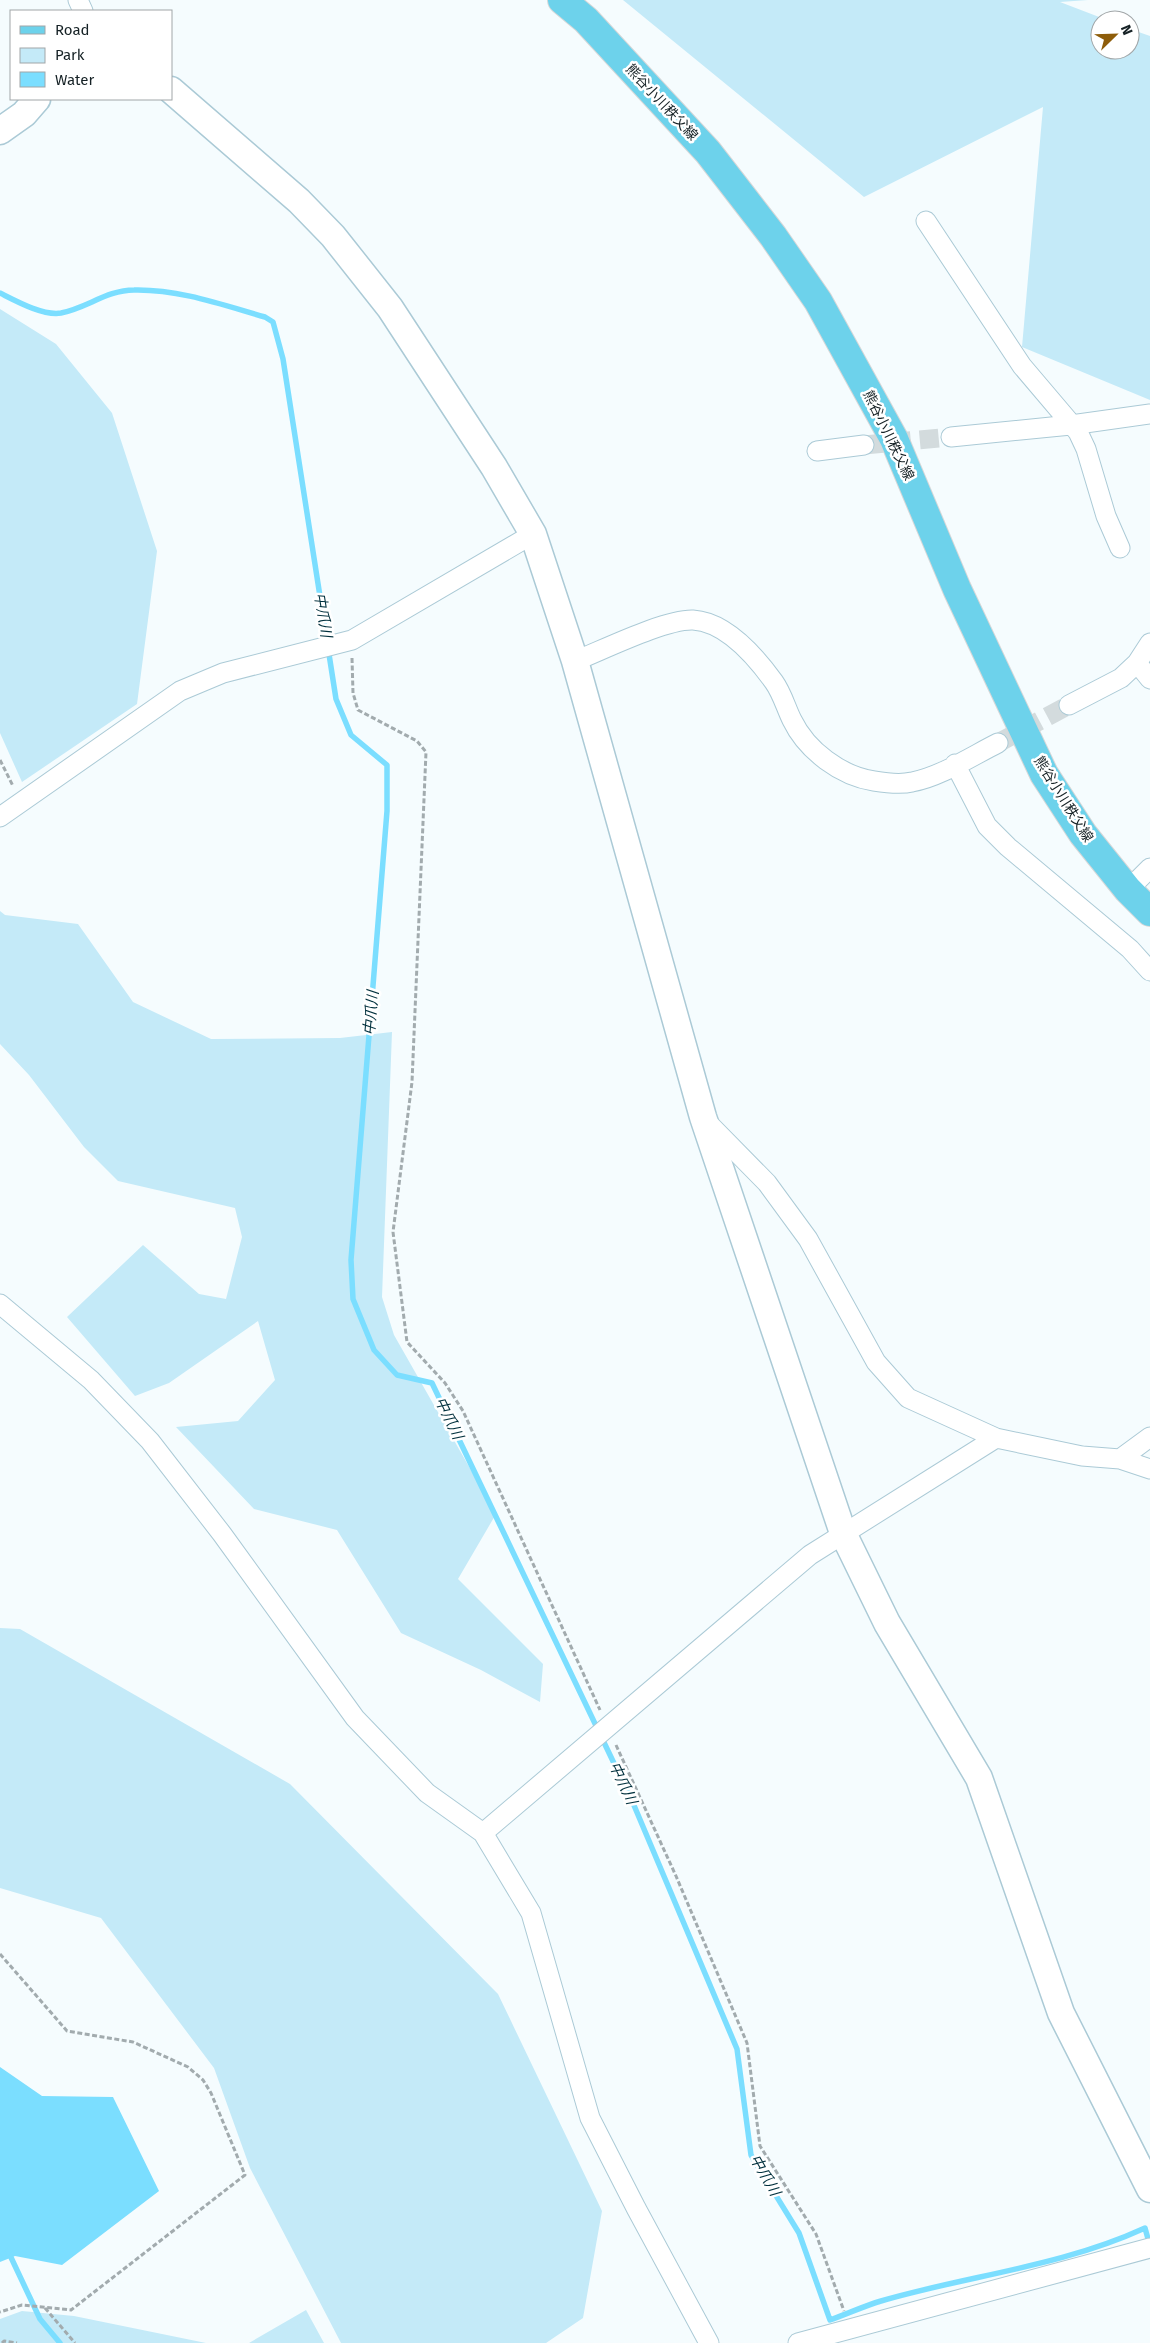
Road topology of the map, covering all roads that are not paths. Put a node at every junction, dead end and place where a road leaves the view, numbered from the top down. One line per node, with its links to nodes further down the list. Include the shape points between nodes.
1 (562, 0): 22 (main road, 熊谷小川秩父線, via 586,20 708,152 774,236 818,301 894,439 958,590 1044,774 1083,834)
2 (172, 91): 11 (street, via 299,201 334,236 390,308 494,467)
3 (36, 100): 4 (street, via 24,114)
4 (0, 131)
5 (926, 221): 7 (street, via 1022,366)
6 (1150, 414): 7 (street)
7 (1071, 425): 8 (street); 12 (street, via 1086,449 1106,516)
8 (951, 437)
9 (864, 445): 10 (street)
10 (817, 451)
11 (533, 534): 14 (street); 20 (street, via 352,640 223,673 180,691)
12 (1120, 548)
13 (1150, 643): 15 (street)
14 (575, 661): 19 (street, via 664,625 692,620 718,626 743,645 775,683 793,723 816,751 838,770 864,780 910,783); 25 (street)
15 (1137, 663): 16 (street); 17 (street, via 1121,678)
16 (1150, 680)
17 (1069, 704)
18 (998, 743): 19 (street)
19 (955, 764): 24 (street, via 987,826 1130,949)
20 (0, 817)
21 (1150, 868): 22 (street)
22 (1128, 890): 23 (main road, 熊谷小川秩父線)
23 (1150, 912)
24 (1150, 971)
25 (703, 1117): 28 (street, via 767,1183 808,1238 876,1362 908,1398); 31 (street)
26 (0, 1304): 32 (street, via 91,1380 150,1441 356,1718 427,1793)
27 (1150, 1437): 29 (street)
28 (996, 1438): 29 (street, via 1082,1456); 31 (street)
29 (1120, 1459): 30 (street)
30 (1150, 1469)
31 (843, 1532): 32 (street, via 810,1555); 33 (street, via 887,1623 979,1778 1061,2013)
32 (483, 1833): 35 (street, via 531,1913 590,2118)
33 (1150, 2189)
34 (1150, 2248): 36 (street)
35 (709, 2343)
36 (798, 2343)

